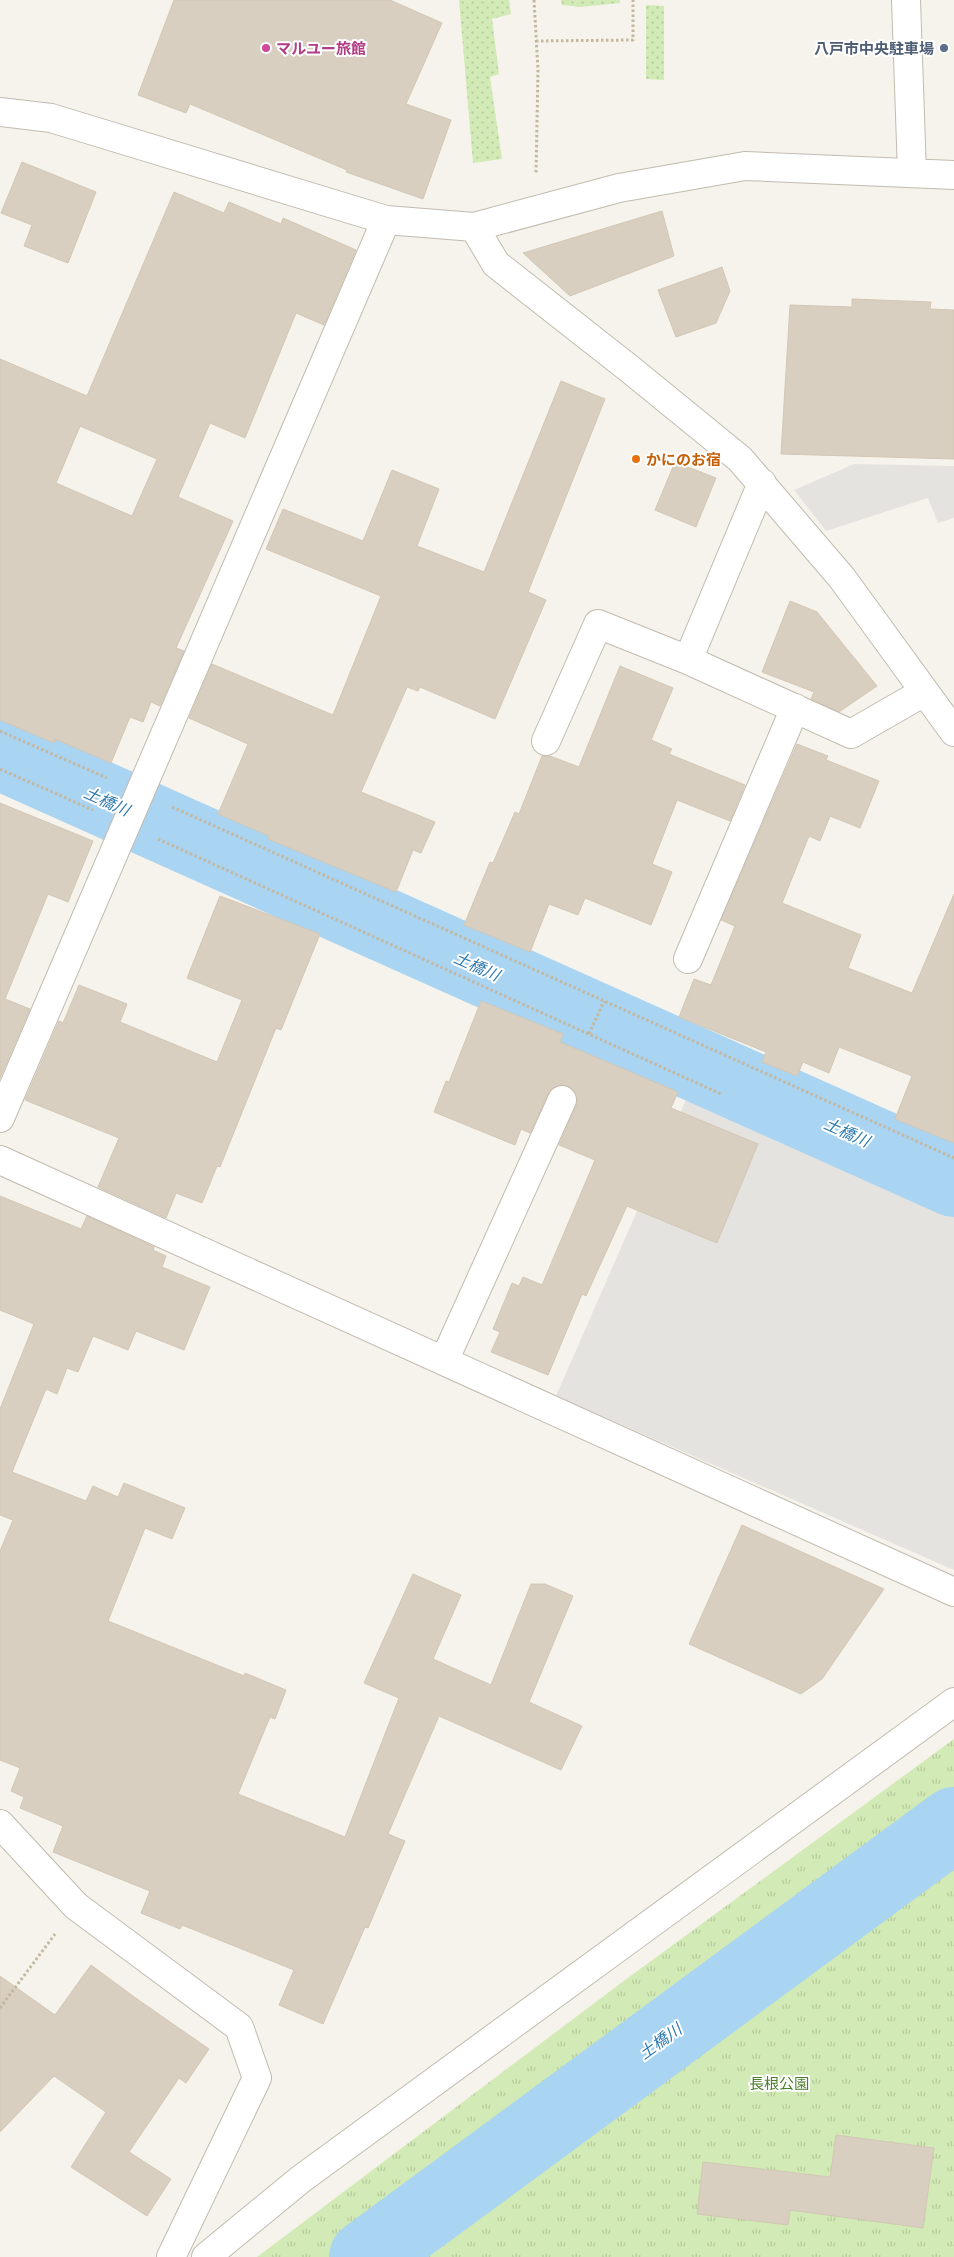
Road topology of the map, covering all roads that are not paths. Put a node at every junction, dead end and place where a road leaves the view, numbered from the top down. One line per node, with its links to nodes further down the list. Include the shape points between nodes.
1 (906, 0): 3 (street)
2 (0, 112): 5 (street, via 51,118)
3 (912, 173): 4 (street); 6 (street, via 745,166 619,188)
4 (954, 175)
5 (386, 220): 6 (street); 15 (street)
6 (474, 227): 7 (street, via 496,264 740,459)
7 (762, 483): 8 (street); 9 (street, via 842,578)
8 (688, 660): 10 (street); 12 (street, via 598,624)
9 (924, 692): 10 (street, via 852,734); 11 (street)
10 (795, 708): 13 (street)
11 (954, 732)
12 (546, 740)
13 (688, 959)
14 (562, 1100): 17 (street)
15 (0, 1118)
16 (0, 1160): 17 (street)
17 (444, 1361): 18 (street)
18 (954, 1592)
19 (954, 1702): 22 (street, via 308,2173)
20 (0, 1824): 21 (street, via 76,1906 239,2027 257,2078)
21 (171, 2257)
22 (206, 2257)

